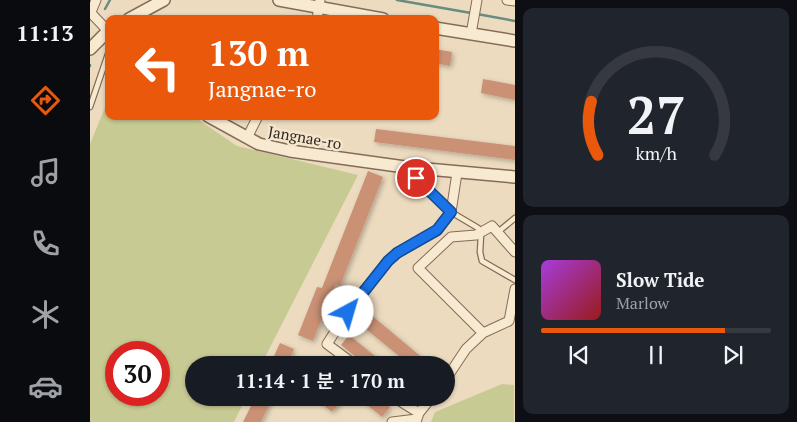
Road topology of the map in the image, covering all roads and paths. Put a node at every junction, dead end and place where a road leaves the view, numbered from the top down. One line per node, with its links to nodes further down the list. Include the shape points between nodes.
1 (96, 0): 8 (street)
2 (164, 0): 9 (street)
3 (278, 0): 7 (street)
4 (507, 0): 6 (street)
5 (477, 1): 13 (street)
6 (514, 2)
7 (319, 9): 10 (street)
8 (90, 12): 11 (street)
9 (136, 15)
10 (357, 15)
11 (105, 27)
12 (439, 28): 13 (street)
13 (472, 29): 15 (street)
14 (105, 35): 16 (street)
15 (514, 41)
16 (90, 49)
17 (105, 63): 18 (lane)
18 (90, 107)
19 (215, 120): 21 (street, Jangnae-ro)
20 (256, 120): 21 (street)
21 (247, 138): 22 (street, Jangnae-ro, via 290,151)
22 (405, 167): 23 (street, Jangnae-ro); 25 (lane)
23 (457, 173): 24 (street, Jangnae-ro); 25 (street)
24 (514, 177)
25 (451, 212): 27 (street); 28 (lane)
26 (514, 218): 29 (lane)
27 (437, 230): 30 (street); 36 (street, via 397,253 358,296 327,344)
28 (480, 232): 29 (street, via 492,226); 30 (street); 32 (lane, via 482,261)
29 (498, 232): 31 (street)
30 (451, 237): 35 (street, via 418,268)
31 (514, 252)
32 (514, 280)
33 (514, 289): 34 (street)
34 (512, 320): 35 (street)
35 (483, 333): 37 (street)
36 (343, 356)
37 (455, 366)
38 (404, 406): 40 (street)
39 (425, 406): 40 (street)
40 (417, 418): 41 (street)
41 (392, 422)

